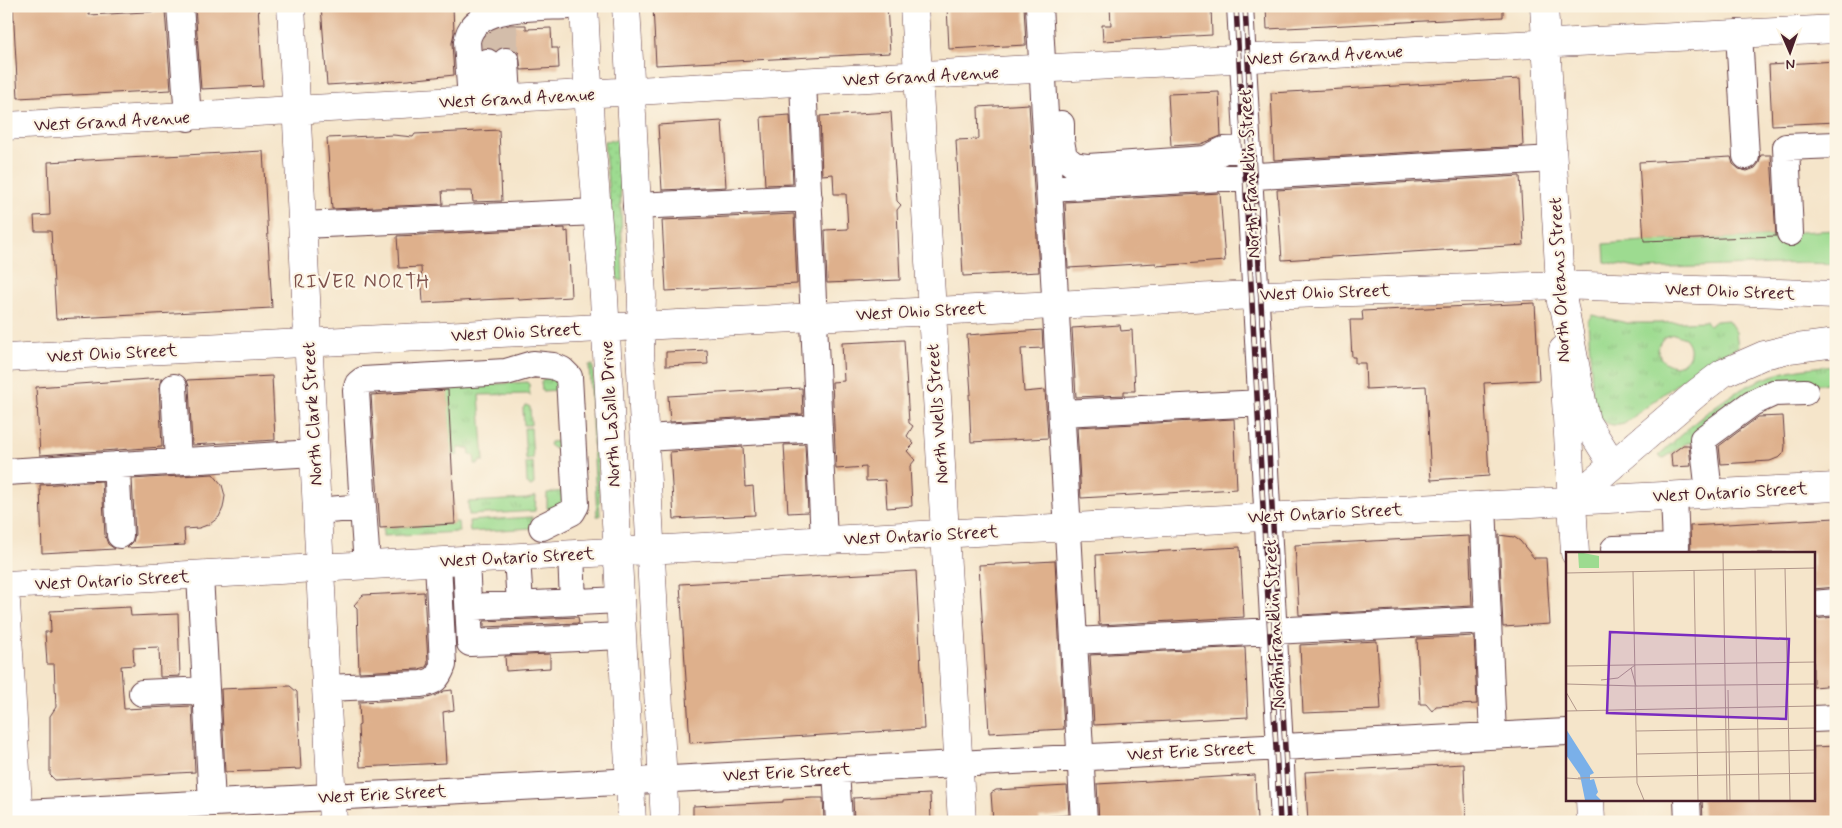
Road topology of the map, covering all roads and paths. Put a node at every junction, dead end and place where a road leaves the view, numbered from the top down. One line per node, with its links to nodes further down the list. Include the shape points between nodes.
1 (180, 6): 22 (street)
2 (291, 6): 21 (main road, North Clark Street)
3 (569, 6): 12 (street)
4 (584, 6): 19 (main road, North LaSalle Drive)
5 (626, 6): 18 (main road, North LaSalle Drive)
6 (914, 6): 16 (main road, North Wells Street)
7 (1039, 6): 15 (street)
8 (1240, 6): 14 (street, North Franklin Street)
9 (1544, 6): 13 (main road, North Orleans Street)
10 (1836, 28): 11 (main road, West Grand Avenue)
11 (1740, 33): 13 (main road, West Grand Avenue); 26 (street, via 1750,152)
12 (493, 36): 20 (street); 20 (street, via 470,29 467,42)
13 (1546, 44): 14 (main road, West Grand Avenue); 28 (main road, North Orleans Street)
14 (1243, 59): 15 (main road, West Grand Avenue); 27 (street, North Franklin Street)
15 (1043, 69): 16 (main road, West Grand Avenue); 31 (street)
16 (917, 76): 17 (main road, West Grand Avenue); 41 (main road, North Wells Street)
17 (803, 82): 18 (main road, West Grand Avenue); 32 (street)
18 (631, 92): 19 (main road, West Grand Avenue); 33 (main road, North LaSalle Drive)
19 (589, 94): 20 (main road, West Grand Avenue); 34 (main road, North LaSalle Drive)
20 (489, 100): 21 (main road, West Grand Avenue)
21 (296, 110): 22 (main road, West Grand Avenue); 35 (main road, North Clark Street)
22 (188, 118): 24 (main road, West Grand Avenue)
23 (1062, 121): 29 (street, via 1064,157 1074,164)
24 (6, 126)
25 (1836, 145): 26 (street)
26 (1786, 147): 36 (street)
27 (1248, 149): 29 (street, via 1224,150 1206,158); 30 (street, North Franklin Street)
28 (1553, 160): 30 (street); 37 (main road, North Orleans Street)
29 (1138, 173): 30 (street); 31 (street)
30 (1249, 176): 38 (street, North Franklin Street)
31 (1050, 188): 40 (street)
32 (808, 198): 33 (street); 42 (street)
33 (636, 206): 43 (main road, North LaSalle Drive)
34 (596, 212): 35 (street); 44 (main road, North LaSalle Drive)
35 (302, 224): 45 (main road, North Clark Street)
36 (1790, 233)
37 (1560, 285): 38 (main road, West Ohio Street); 39 (main road, West Ohio Street); 57 (main road, via 1586,422); 62 (main road, North Orleans Street)
38 (1256, 294): 40 (main road, West Ohio Street); 50 (street, North Franklin Street)
39 (1836, 295)
40 (1056, 305): 41 (main road, West Ohio Street); 51 (street)
41 (930, 311): 42 (main road, West Ohio Street); 69 (main road, North Wells Street)
42 (814, 317): 43 (main road, West Ohio Street); 52 (street)
43 (641, 326): 44 (main road, West Ohio Street); 53 (main road, North LaSalle Drive)
44 (605, 328): 45 (main road, West Ohio Street); 74 (main road, North LaSalle Drive)
45 (308, 343): 47 (main road, West Ohio Street); 54 (main road, North Clark Street)
46 (1836, 343): 57 (main road, via 1764,355 1723,374)
47 (6, 358)
48 (174, 387): 55 (street)
49 (1805, 392): 59 (street, via 1774,393 1752,404 1703,439)
50 (1262, 403): 51 (street); 66 (street, North Franklin Street)
51 (1062, 413): 68 (street)
52 (819, 428): 53 (street); 71 (street)
53 (645, 438): 73 (main road, North LaSalle Drive)
54 (314, 453): 55 (street); 65 (main road, North Clark Street)
55 (178, 461): 56 (street)
56 (116, 465): 58 (street); 70 (street)
57 (1613, 465): 62 (main road)
58 (6, 472)
59 (1709, 485): 60 (main road, West Ontario Street); 61 (main road, West Ontario Street)
60 (1836, 487)
61 (1674, 495): 62 (main road, West Ontario Street); 72 (street, via 1676,547)
62 (1572, 500): 63 (main road, West Ontario Street); 75 (main road, North Orleans Street)
63 (1483, 505): 66 (main road, West Ontario Street); 91 (street)
64 (363, 508): 65 (street); 67 (street, via 356,391 363,380 506,372 533,364 553,366 569,377 576,505 572,512); 80 (street)
65 (317, 511): 81 (main road, North Clark Street)
66 (1268, 516): 68 (main road, West Ontario Street); 92 (street, North Franklin Street)
67 (542, 527)
68 (1068, 527): 69 (main road, West Ontario Street); 94 (street)
69 (945, 534): 71 (main road, West Ontario Street); 104 (main road, North Wells Street)
70 (120, 535)
71 (824, 540): 73 (main road, West Ontario Street)
72 (1614, 549)
73 (650, 550): 74 (main road, West Ontario Street); 106 (main road, North LaSalle Drive)
74 (618, 552): 76 (main road, West Ontario Street); 84 (main road, North LaSalle Drive)
75 (1575, 552)
76 (571, 554): 77 (main road, West Ontario Street); 86 (street)
77 (517, 557): 78 (main road, West Ontario Street); 88 (street)
78 (466, 560): 79 (main road, West Ontario Street); 90 (street)
79 (438, 562): 80 (main road, West Ontario Street); 95 (street, via 443,666 439,676 433,682 420,684)
80 (367, 565): 81 (main road, West Ontario Street)
81 (320, 568): 82 (main road, West Ontario Street); 95 (main road, North Clark Street)
82 (200, 575): 83 (main road, West Ontario Street); 96 (street)
83 (6, 585)
84 (620, 600): 86 (street); 93 (main road, North LaSalle Drive)
85 (6, 602): 113 (main road)
86 (573, 602): 88 (street)
87 (1836, 602): 89 (street)
88 (520, 604): 90 (street)
89 (1814, 604)
90 (469, 607): 93 (street, via 470,643)
91 (1488, 620): 92 (street); 101 (street)
92 (1274, 630): 94 (street); 102 (street, North Franklin Street)
93 (622, 636): 107 (main road, North LaSalle Drive)
94 (1074, 641): 103 (street)
95 (326, 688): 111 (main road, North Clark Street)
96 (206, 690): 97 (street); 110 (street)
97 (142, 693)
98 (1836, 718): 99 (street)
99 (1814, 719)
100 (1566, 732): 101 (street, West Erie Street)
101 (1493, 736): 102 (street, West Erie Street)
102 (1280, 747): 103 (street, West Erie Street); 120 (street, North Franklin Street)
103 (1080, 757): 104 (street, West Erie Street); 119 (street)
104 (958, 763): 105 (street, West Erie Street); 118 (main road, North Wells Street)
105 (836, 770): 106 (street, West Erie Street); 117 (street)
106 (662, 779): 107 (street, West Erie Street); 116 (main road, North LaSalle Drive)
107 (630, 781): 111 (street, West Erie Street); 115 (main road, North LaSalle Drive)
108 (1590, 800): 121 (main road)
109 (1686, 800): 114 (street)
110 (212, 803): 111 (street, West Erie Street); 112 (street, West Erie Street)
111 (332, 809)
112 (142, 814): 113 (street, West Erie Street)
113 (14, 816)
114 (1675, 821)
115 (632, 822)
116 (664, 822)
117 (839, 822)
118 (962, 822)
119 (1084, 822)
120 (1284, 822)
121 (1591, 822)

